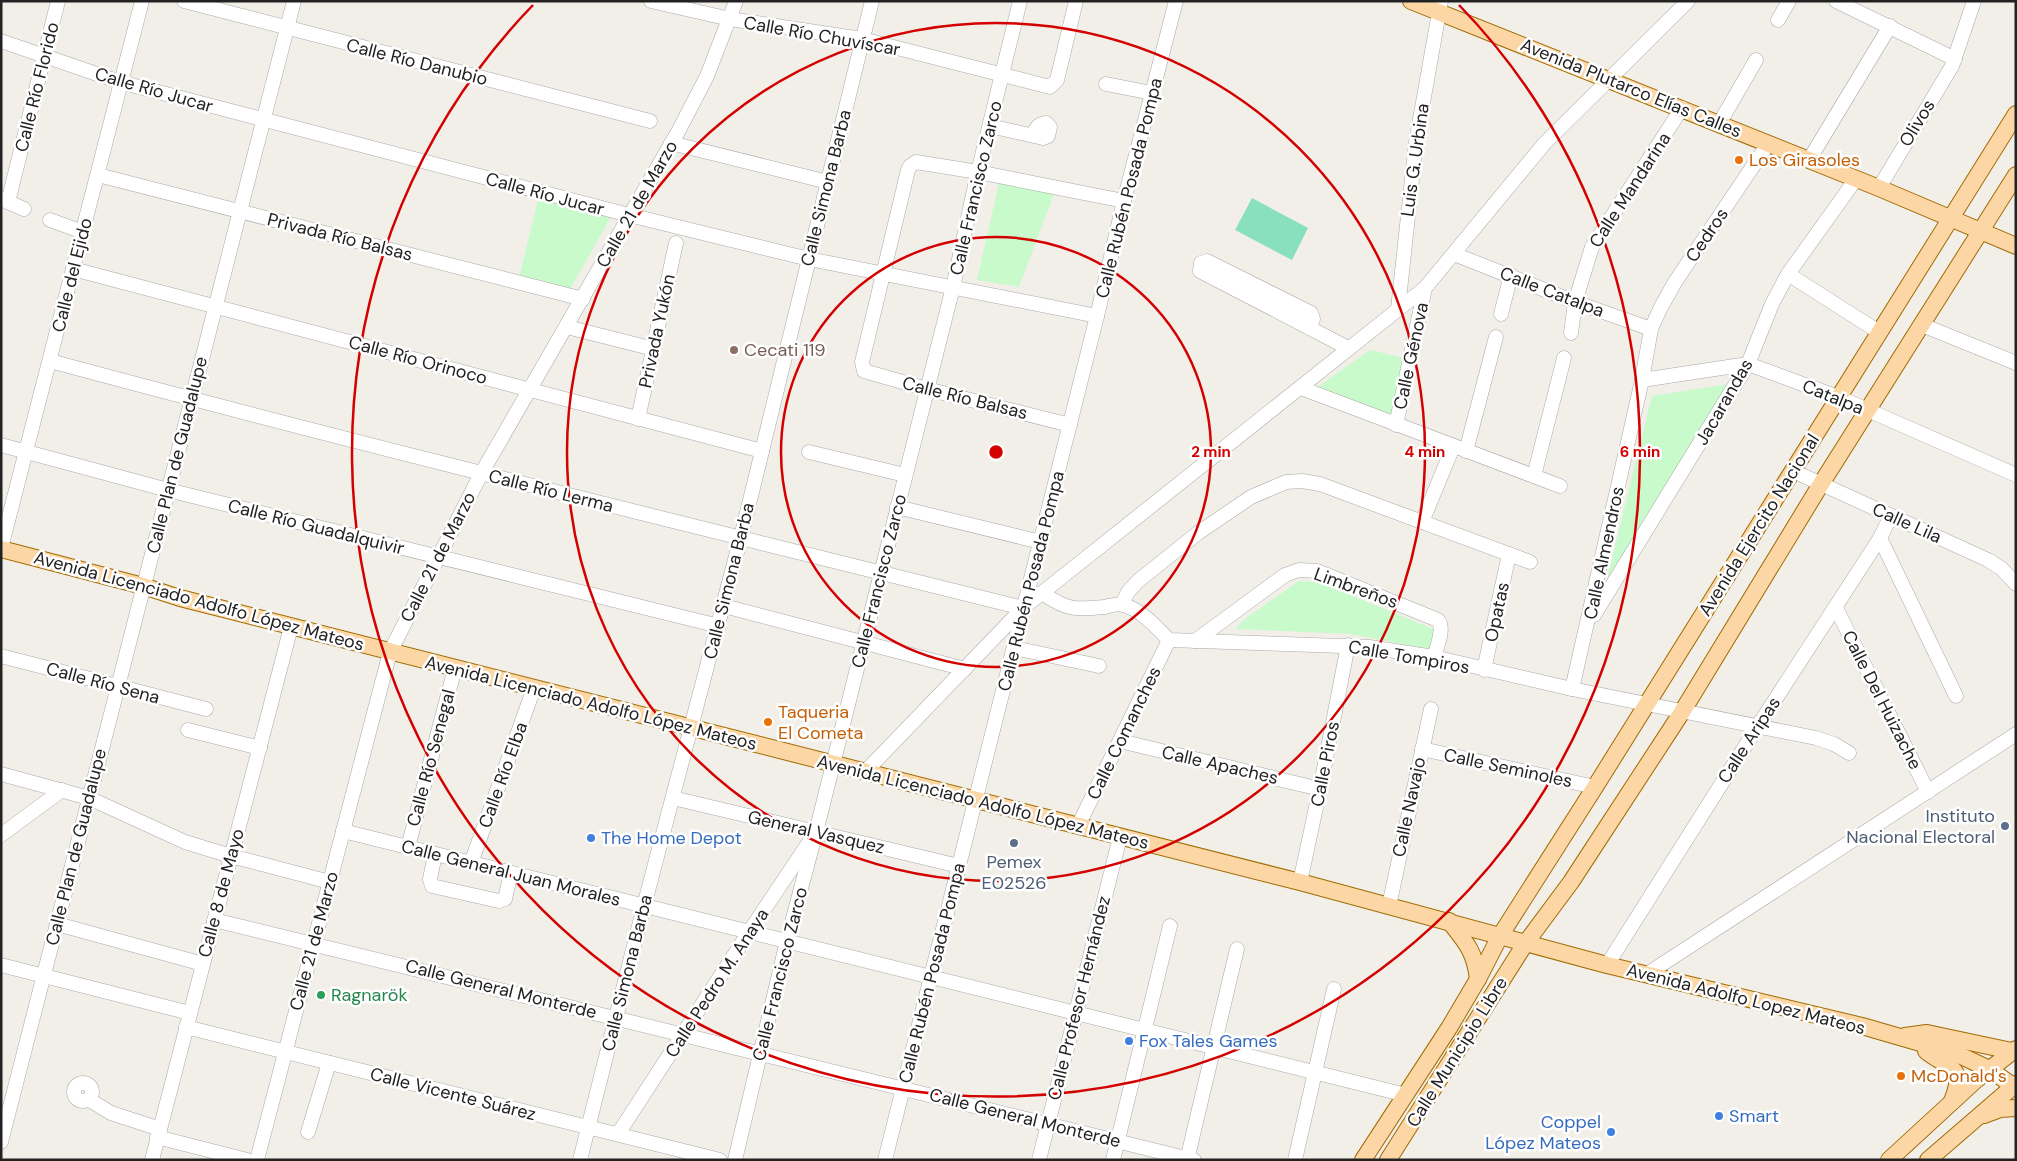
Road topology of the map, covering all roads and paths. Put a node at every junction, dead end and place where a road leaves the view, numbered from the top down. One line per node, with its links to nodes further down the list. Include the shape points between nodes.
1 (58, 1): 24 (street, Calle Río Florido)
2 (142, 1): 29 (street, Calle del Ejido)
3 (184, 1): 16 (street, Calle Río Danubio)
4 (294, 1): 21 (street, Calle Plan de Guadalupe)
5 (651, 1): 18 (street, Calle Río Chuvíscar)
6 (736, 1): 18 (street, Calle 21 de Marzo)
7 (872, 1): 22 (street, Calle Simona Barba)
8 (1076, 1): 27 (street, Calle Río Chuvíscar, via 1058,80 1050,87)
9 (1176, 1): 31 (street, Calle Rubén Posada Pompa)
10 (1411, 1): 17 (main road, Avenida Plutarco Elías Calles)
11 (1688, 1): 28 (street)
12 (1789, 1): 19 (street)
13 (1836, 1): 20 (street)
14 (1974, 1): 25 (street, Olivos)
15 (1015, 2): 27 (street, Calle Francisco Zarco)
16 (219, 5): 21 (street, Calle Río Danubio)
17 (1440, 7): 28 (main road, Avenida Plutarco Elías Calles); 71 (street, Luis G. Urbina, via 1416,142)
18 (730, 19): 22 (street, Calle Río Chuvíscar); 39 (street, Calle 21 de Marzo, via 707,76)
19 (1778, 20)
20 (1890, 26): 25 (street); 41 (street)
21 (287, 29): 34 (street, Calle Plan de Guadalupe); 35 (street, Calle Río Danubio)
22 (862, 40): 27 (street, Calle Río Chuvíscar); 46 (street, Calle Simona Barba)
23 (1, 41): 24 (street, Calle Río Jucar)
24 (45, 55): 29 (street, Calle Río Jucar); 48 (street, Calle Río Florido)
25 (1955, 58): 47 (street, Olivos)
26 (1756, 60): 36 (street)
27 (1002, 76): 37 (street, Calle Francisco Zarco)
28 (1610, 80): 32 (main road, Avenida Plutarco Elías Calles); 59 (street, via 1544,144)
29 (120, 82): 34 (street, Calle Río Jucar); 43 (street, Calle del Ejido)
30 (1106, 84): 31 (street)
31 (1152, 93): 49 (street, Calle Rubén Posada Pompa)
32 (1682, 108): 36 (main road, Avenida Plutarco Elías Calles); 69 (street, Calle Mandarina, via 1592,247)
33 (2016, 114): 53 (main road, Avenida Ejercito Nacional)
34 (264, 121): 51 (street, Calle Plan de Guadalupe); 52 (street, Calle Río Jucar)
35 (650, 121)
36 (1719, 124): 40 (main road, Avenida Plutarco Elías Calles)
37 (990, 126): 38 (street); 42 (street, Calle Francisco Zarco)
38 (1033, 135)
39 (671, 143): 46 (street); 52 (street, Calle 21 de Marzo)
40 (1768, 144): 41 (main road, Avenida Plutarco Elías Calles); 76 (street, Cedros, via 1675,282)
41 (1808, 160): 45 (main road, Avenida Plutarco Elías Calles)
42 (978, 172): 49 (street); 63 (street, via 920,161 912,163); 66 (street, Calle Francisco Zarco)
43 (98, 175): 51 (street, Privada Río Balsas); 56 (street, Calle del Ejido)
44 (2016, 175): 55 (main road, Avenida Ejercito Nacional)
45 (1856, 179): 47 (main road, Avenida Plutarco Elías Calles); 64 (street, Jacarandas)
46 (828, 182): 60 (street, Calle Simona Barba)
47 (1879, 188): 53 (main road, Avenida Plutarco Elías Calles)
48 (5, 200): 50 (street)
49 (1124, 201): 73 (street, Calle Rubén Posada Pompa)
50 (24, 209)
51 (240, 211): 68 (street, Privada Río Balsas); 70 (street, Calle Plan de Guadalupe)
52 (629, 215): 60 (street, Calle Río Jucar); 68 (street, Calle 21 de Marzo)
53 (1950, 218): 55 (main road, Avenida Plutarco Elías Calles); 78 (main road, Avenida Ejercito Nacional)
54 (50, 220): 56 (street)
55 (1980, 231): 58 (main road, Avenida Plutarco Elías Calles); 74 (main road, Avenida Ejercito Nacional)
56 (83, 232): 61 (street, Calle del Ejido)
57 (676, 243): 80 (street, Privada Yukón)
58 (2016, 246)
59 (1454, 254): 65 (street, Calle Catalpa); 67 (street)
60 (809, 259): 63 (street, Calle Río Jucar); 99 (street, Calle Simona Barba)
61 (73, 269): 70 (street, Calle Río Orinoco); 83 (street, Calle del Ejido)
62 (1200, 271): 81 (street, via 1255,292 1309,328)
63 (883, 273): 66 (street, Calle Río Jucar); 88 (street, Calle Río Balsas, via 862,369)
64 (1788, 274): 78 (street); 85 (street, Jacarandas)
65 (1511, 276): 69 (street, Calle Catalpa); 72 (street)
66 (953, 287): 73 (street, Calle Río Jucar); 88 (street, Calle Francisco Zarco)
67 (1425, 288): 71 (street); 95 (street, Calle Génova)
68 (583, 299): 75 (street, Calle 21 de Marzo)
69 (1576, 302): 76 (street, Calle Catalpa); 77 (street, Calle Mandarina)
70 (215, 307): 89 (street, Calle Río Orinoco); 91 (street, Calle Plan de Guadalupe)
71 (1398, 309): 81 (street)
72 (1502, 314)
73 (1098, 316): 94 (street, Calle Rubén Posada Pompa)
74 (1922, 326): 84 (street); 92 (main road, Avenida Ejercito Nacional)
75 (567, 328): 80 (street); 89 (street, Calle 21 de Marzo)
76 (1651, 329): 86 (street, Calle Almendros)
77 (1571, 332)
78 (1879, 332): 90 (main road, Avenida Ejercito Nacional)
79 (1496, 337): 97 (street)
80 (654, 348): 93 (street, Privada Yukón)
81 (1348, 348): 87 (street)
82 (1564, 358): 105 (street)
83 (50, 361): 91 (street, Calle Río Lerma); 98 (street, Calle del Ejido)
84 (2016, 363)
85 (1748, 364): 86 (street, Catalpa); 90 (street, Catalpa); 127 (street, Jacarandas)
86 (1642, 380): 127 (street, Calle Almendros)
87 (1301, 388): 95 (street); 122 (street)
88 (927, 389): 94 (street, Calle Río Balsas); 103 (street, Calle Francisco Zarco)
89 (530, 390): 93 (street, Calle Río Orinoco); 102 (street, Calle 21 de Marzo)
90 (1838, 397): 92 (street, Catalpa); 101 (main road, Avenida Ejercito Nacional)
91 (192, 399): 102 (street, Calle Río Lerma); 108 (street, Calle Plan de Guadalupe)
92 (1868, 411): 104 (street, Catalpa); 106 (main road, Avenida Ejercito Nacional)
93 (638, 418): 99 (street, Calle Río Orinoco)
94 (1070, 425): 114 (street, Calle Rubén Posada Pompa)
95 (1396, 425): 97 (street)
96 (1, 445): 98 (street, Calle Río Guadalquivir)
97 (1459, 449): 105 (street); 111 (street)
98 (27, 452): 108 (street, Calle Río Guadalquivir); 115 (street, Calle del Ejido)
99 (762, 452): 112 (street, Calle Simona Barba)
100 (809, 452): 103 (street)
101 (1793, 471): 106 (street, Calle Lila); 146 (main road, Avenida Ejercito Nacional)
102 (481, 474): 112 (street, Calle Río Lerma); 117 (street, Calle 21 de Marzo)
103 (905, 475): 109 (street, Calle Francisco Zarco)
104 (2016, 475)
105 (1534, 476): 107 (street)
106 (1821, 484): 110 (street, Calle Lila); 149 (main road, Avenida Ejercito Nacional)
107 (1560, 486)
108 (168, 490): 117 (street, Calle Río Guadalquivir); 121 (street, Calle Plan de Guadalupe)
109 (897, 507): 114 (street); 119 (street, Calle Francisco Zarco)
110 (1891, 516): 113 (street, Calle Aripas); 120 (street, Calle Lila, via 1988,560)
111 (1422, 522): 116 (street); 123 (street, via 1320,484 1286,482 1250,496 1198,533 1138,581)
112 (741, 537): 119 (street, Calle Río Lerma); 124 (street, Calle Simona Barba)
113 (1880, 538): 126 (street, Calle Aripas); 145 (street)
114 (1040, 542): 125 (street, Calle Rubén Posada Pompa)
115 (1, 549): 121 (main road, Avenida Licenciado Adolfo López Mateos)
116 (1509, 554): 118 (street); 141 (street, Opatas)
117 (439, 557): 128 (street, Calle Río Guadalquivir); 135 (street, Calle 21 de Marzo)
118 (1530, 562)
119 (881, 572): 125 (street, Calle Río Lerma); 132 (street, Calle Francisco Zarco)
120 (2016, 584)
121 (143, 586): 129 (main road, Avenida Licenciado Adolfo López Mateos); 142 (street, Calle Plan de Guadalupe)
122 (1042, 593): 123 (street, via 1059,605 1072,608); 125 (street)
123 (1122, 604): 130 (street, via 1152,622)
124 (724, 606): 128 (street, Calle Simona Barba); 132 (street)
125 (1023, 608): 134 (street, Calle Rubén Posada Pompa); 140 (street)
126 (1836, 608): 150 (street, Calle Aripas); 164 (street, Calle Del Huizache)
127 (1588, 624): 144 (street, Calle Almendros)
128 (718, 626): 151 (street, Calle Simona Barba)
129 (291, 627): 135 (main road, Avenida Licenciado Adolfo López Mateos); 155 (street, Calle 8 de Mayo)
130 (1169, 640): 131 (street, Calle Tompiros); 154 (street, Calle Comanches)
131 (1195, 641): 133 (street, Calle Tompiros); 137 (street, Limbreños, via 1285,575 1299,570 1317,571 1438,620 1442,625)
132 (864, 642): 140 (street); 158 (street, Calle Francisco Zarco)
133 (1348, 646): 137 (street, Calle Tompiros); 162 (street, Calle Piros)
134 (1014, 648): 138 (street); 167 (street, Calle Rubén Posada Pompa)
135 (390, 652): 139 (main road, Avenida Licenciado Adolfo López Mateos); 169 (street, Calle 21 de Marzo)
136 (1, 656): 142 (street, Calle Río Sena)
137 (1434, 657): 141 (street, Calle Tompiros)
138 (1099, 666)
139 (455, 668): 143 (main road, Avenida Licenciado Adolfo López Mateos); 173 (street, Calle Río Senegal)
140 (966, 669): 159 (street)
141 (1484, 670): 144 (street, Calle Tompiros)
142 (118, 687): 148 (street, Calle Río Sena); 165 (street, Calle Plan de Guadalupe)
143 (534, 688): 151 (main road, Avenida Licenciado Adolfo López Mateos); 176 (street, Calle Río Elba)
144 (1572, 689): 146 (street, Calle Tompiros)
145 (1956, 696)
146 (1647, 704): 149 (street, Calle Tompiros); 161 (main road, Avenida Ejercito Nacional)
147 (1431, 709): 156 (street, Calle Navajo)
148 (206, 710)
149 (1682, 712): 150 (street, Calle Tompiros); 191 (main road, Avenida Ejercito Nacional, via 1571,882)
150 (1758, 726): 157 (street, Calle Tompiros, via 1816,738); 195 (street, Calle Aripas)
151 (691, 728): 158 (main road, Avenida Licenciado Adolfo López Mateos); 166 (street, Calle Simona Barba)
152 (188, 730): 155 (street)
153 (2016, 734): 164 (street)
154 (1120, 741): 162 (street, Calle Apaches); 168 (street, Calle Comanches)
155 (260, 748): 175 (street, Calle 8 de Mayo)
156 (1422, 749): 161 (street, Calle Seminoles); 182 (street, Calle Navajo)
157 (1848, 753)
158 (833, 764): 159 (main road, Avenida Licenciado Adolfo López Mateos); 170 (street, Calle Francisco Zarco)
159 (865, 772): 167 (main road, Avenida Licenciado Adolfo López Mateos)
160 (1, 774): 163 (street)
161 (1595, 787): 188 (main road, Avenida Ejercito Nacional)
162 (1320, 789): 180 (street, Calle Piros)
163 (62, 790): 165 (street); 171 (street)
164 (1928, 792): 196 (street)
165 (89, 798): 175 (street, via 185,842); 185 (street, Calle Plan de Guadalupe)
166 (673, 798): 170 (street, General Vasquez); 181 (street, Calle Simona Barba)
167 (975, 800): 168 (main road, Avenida Licenciado Adolfo López Mateos); 177 (street, Calle Rubén Posada Pompa)
168 (1078, 826): 172 (main road, Avenida Licenciado Adolfo López Mateos)
169 (343, 831): 173 (street, Calle General Juan Morales); 179 (street, Calle 21 de Marzo)
170 (816, 832): 177 (street, General Vasquez); 187 (street, Calle Pedro M. Anaya); 189 (street, Calle Francisco Zarco)
171 (1, 835)
172 (1120, 837): 180 (main road, Avenida Licenciado Adolfo López Mateos); 202 (street, Calle Profesor Hernández)
173 (408, 847): 174 (street, Calle General Juan Morales)
174 (435, 854): 176 (street, Calle General Juan Morales); 178 (street, via 430,879 432,886 499,901 505,899)
175 (231, 856): 179 (street); 183 (street, Calle 8 de Mayo)
176 (471, 862): 178 (street, Calle General Juan Morales)
177 (959, 866): 198 (street, Calle Rubén Posada Pompa)
178 (512, 873): 181 (street, Calle General Juan Morales)
179 (330, 882): 190 (street, Calle 21 de Marzo)
180 (1300, 882): 182 (main road, Avenida Licenciado Adolfo López Mateos)
181 (644, 906): 187 (street, Calle General Juan Morales); 203 (street, Calle Simona Barba)
182 (1389, 906): 184 (main road, Avenida Licenciado Adolfo López Mateos)
183 (214, 920): 190 (street, Calle General Monterde); 193 (street, Calle 8 de Mayo)
184 (1449, 921): 188 (main road, Avenida Licenciado Adolfo López Mateos); 199 (main road, via 1471,949)
185 (57, 924): 193 (street); 197 (street, Calle Plan de Guadalupe)
186 (1170, 926): 206 (street)
187 (749, 932): 189 (street, Calle General Juan Morales); 207 (street, Calle Pedro M. Anaya)
188 (1500, 936): 191 (main road, Avenida Adolfo Lopez Mateos); 199 (main road, Avenida Ejercito Nacional)
189 (787, 941): 198 (street, Calle General Juan Morales); 214 (street, Calle Francisco Zarco)
190 (313, 944): 203 (street, Calle General Monterde); 213 (street, Calle 21 de Marzo)
191 (1525, 944): 195 (main road, Avenida Adolfo Lopez Mateos); 209 (main road, Calle Municipio Libre)
192 (1237, 949): 211 (street)
193 (203, 964): 201 (street, Calle 8 de Mayo)
194 (1, 965): 197 (street)
195 (1607, 965): 196 (main road, Avenida Adolfo Lopez Mateos)
196 (1647, 974): 208 (main road, Avenida Adolfo Lopez Mateos)
197 (44, 976): 201 (street); 231 (street, Calle Plan de Guadalupe)
198 (932, 977): 202 (street, Calle General Juan Morales); 219 (street, Calle Rubén Posada Pompa)
199 (1478, 979): 205 (main road, Avenida Ejercito Nacional)
200 (1334, 989): 216 (street)
201 (190, 1013): 204 (street, Calle 8 de Mayo)
202 (1076, 1013): 206 (street, Calle General Juan Morales); 225 (street, Calle Profesor Hernández)
203 (616, 1017): 207 (street, Calle General Monterde); 226 (street, Calle Simona Barba)
204 (186, 1027): 213 (street, Calle Vicente Suárez); 228 (street, Calle 8 de Mayo)
205 (1449, 1028): 209 (main road); 220 (main road, Avenida Ejercito Nacional)
206 (1144, 1030): 211 (street, Calle General Juan Morales); 230 (street)
207 (684, 1035): 214 (street, Calle General Monterde); 229 (street, Calle Pedro M. Anaya)
208 (1897, 1036): 210 (main road, Avenida Adolfo Lopez Mateos); 212 (main road, via 1927,1033)
209 (1463, 1041): 244 (main road, Calle Municipio Libre)
210 (1914, 1042): 217 (main road, Avenida Adolfo Lopez Mateos, via 1955,1053); 222 (main road, via 1956,1071 1957,1090)
211 (1214, 1048): 216 (street, Calle General Juan Morales); 232 (street)
212 (2014, 1051): 217 (main road)
213 (285, 1052): 215 (street, Calle Vicente Suárez); 235 (street, Calle 21 de Marzo)
214 (760, 1053): 219 (street, Calle General Monterde); 238 (street, Calle Francisco Zarco)
215 (329, 1063): 226 (street, Calle Vicente Suárez); 227 (street)
216 (1315, 1072): 220 (street, Calle General Juan Morales); 242 (street)
217 (1983, 1074): 218 (main road, Avenida Adolfo Lopez Mateos); 222 (main road)
218 (2013, 1083): 224 (main road)
219 (903, 1088): 225 (street, Calle General Monterde); 239 (street, Calle Rubén Posada Pompa)
220 (1406, 1095): 243 (main road, Avenida Ejercito Nacional)
221 (88, 1099): 228 (street, via 111,1113)
222 (1950, 1104): 245 (main road)
223 (2016, 1108): 224 (main road, via 2000,1109)
224 (1972, 1120): 246 (main road)
225 (1048, 1123): 230 (street, Calle General Monterde); 240 (street, Calle Profesor Hernández)
226 (588, 1127): 229 (street, Calle Vicente Suárez); 236 (street, Calle Simona Barba)
227 (308, 1132)
228 (159, 1133): 233 (street, Calle 8 de Mayo); 234 (street)
229 (618, 1134): 237 (street, Calle Vicente Suárez)
230 (1118, 1140): 232 (street, Calle General Monterde); 241 (street)
231 (1, 1142)
232 (1190, 1159)
233 (152, 1160)
234 (247, 1160)
235 (257, 1160)
236 (580, 1160)
237 (720, 1160)
238 (734, 1160)
239 (885, 1160)
240 (1038, 1160)
241 (1113, 1160)
242 (1295, 1160)
243 (1363, 1160)
244 (1388, 1160)
245 (1889, 1160)
246 (1928, 1160)

